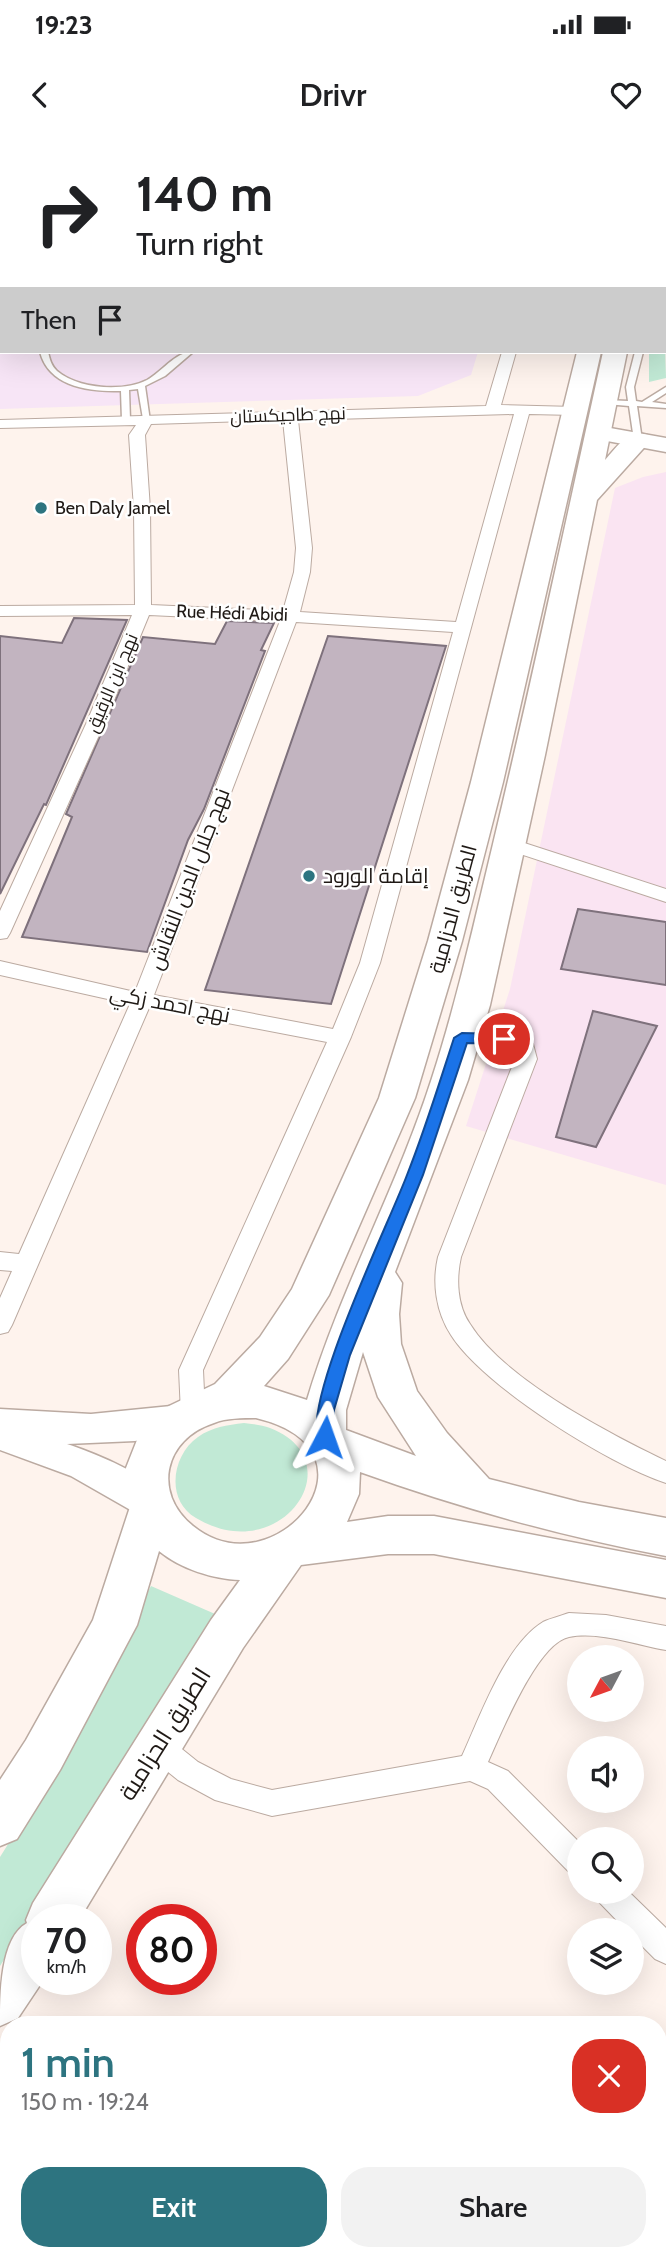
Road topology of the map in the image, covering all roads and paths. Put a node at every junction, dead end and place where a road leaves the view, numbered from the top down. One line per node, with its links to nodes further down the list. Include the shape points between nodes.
1 (44, 354): 8 (lane, via 54,373 70,381)
2 (186, 354): 7 (lane)
3 (508, 354): 13 (street)
4 (589, 354): 14 (highway, الطريق الحزامية)
5 (615, 354): 14 (highway, الطريق الحزامية)
6 (638, 354): 14 (lane, via 629,387)
7 (141, 386): 8 (lane); 16 (lane)
8 (125, 388): 17 (lane)
9 (666, 389): 10 (lane)
10 (644, 404): 11 (lane); 14 (lane)
11 (666, 406)
12 (523, 409): 13 (street, نهج طاجيكستان); 14 (street, نهج طاجيكستان); 26 (street)
13 (492, 410): 15 (street, نهج طاجيكستان)
14 (603, 412): 20 (main road); 20 (lane); 22 (highway, الطريق الحزامية); 38 (highway, الطريق الحزامية, via 480,808 442,954 397,1098 309,1295 274,1348 230,1396)
15 (290, 415): 16 (street, نهج طاجيكستان); 25 (street, نهج جلال الدين النقاش, via 304,548)
16 (147, 419): 17 (street, نهج طاجيكستان); 19 (street)
17 (127, 420): 18 (street, نهج طاجيكستان); 19 (street)
18 (0, 424)
19 (137, 435): 23 (street, نهج ابن الرقيق)
20 (638, 440): 21 (main road); 22 (highway)
21 (666, 446)
22 (585, 497): 27 (highway, الطريق الحزامية)
23 (143, 610): 24 (street, Rue Hédi Abidi); 25 (street, Rue Hédi Abidi); 29 (street, نهج ابن الرقيق)
24 (0, 611)
25 (290, 616): 26 (street, Rue Hédi Abidi); 31 (street, نهج جلال الدين النقاش)
26 (463, 628): 32 (street, via 380,932)
27 (509, 844): 28 (street); 33 (highway, الطريق الحزامية)
28 (666, 896)
29 (0, 933)
30 (0, 968): 31 (street, نهج احمد زكي)
31 (142, 1000): 32 (street, نهج احمد زكي); 36 (street, نهج جلال الدين النقاش)
32 (340, 1037): 38 (street, via 194,1363)
33 (462, 1038): 34 (highway, الطريق الحزامية); 42 (street, via 504,1039 525,1049 526,1059 447,1268 448,1299 460,1330 484,1359 513,1382)
34 (392, 1233): 41 (highway, الطريق الحزامية, via 341,1355 325,1410); 43 (highway, via 377,1310 381,1352 414,1424)
35 (0, 1261): 36 (street)
36 (28, 1264): 37 (street, نهج جلال الدين النقاش)
37 (0, 1325)
38 (192, 1414): 39 (main road, via 128,1428 78,1431); 41 (highway, via 228,1402 256,1401 307,1419); 44 (highway, الطريق الحزامية, via 163,1436 150,1456 145,1478)
39 (0, 1424)
40 (0, 1435): 44 (main road, via 84,1465)
41 (326, 1439): 43 (highway, via 417,1476); 46 (highway, الطريق الحزامية, via 338,1463 340,1486 333,1509 318,1530)
42 (666, 1473)
43 (477, 1493): 45 (highway)
44 (148, 1505): 46 (highway, الطريق الحزامية, via 166,1533 190,1550 220,1560 253,1561); 51 (highway, الطريق الحزامية, via 114,1625)
45 (666, 1538)
46 (291, 1550): 47 (highway, via 388,1535 434,1535); 49 (highway, الطريق الحزامية, via 227,1634)
47 (666, 1579)
48 (666, 1639): 50 (street, via 599,1626 566,1625 545,1635 525,1657)
49 (157, 1746): 50 (street, via 188,1771 226,1791 272,1803); 53 (highway, الطريق الحزامية)
50 (471, 1768): 52 (street, via 498,1780)
51 (0, 1823)
52 (567, 1850)
53 (61, 1904)
54 (621, 1904): 55 (street)
55 (666, 1949)
56 (21, 1968): 57 (highway)
57 (0, 2000)

